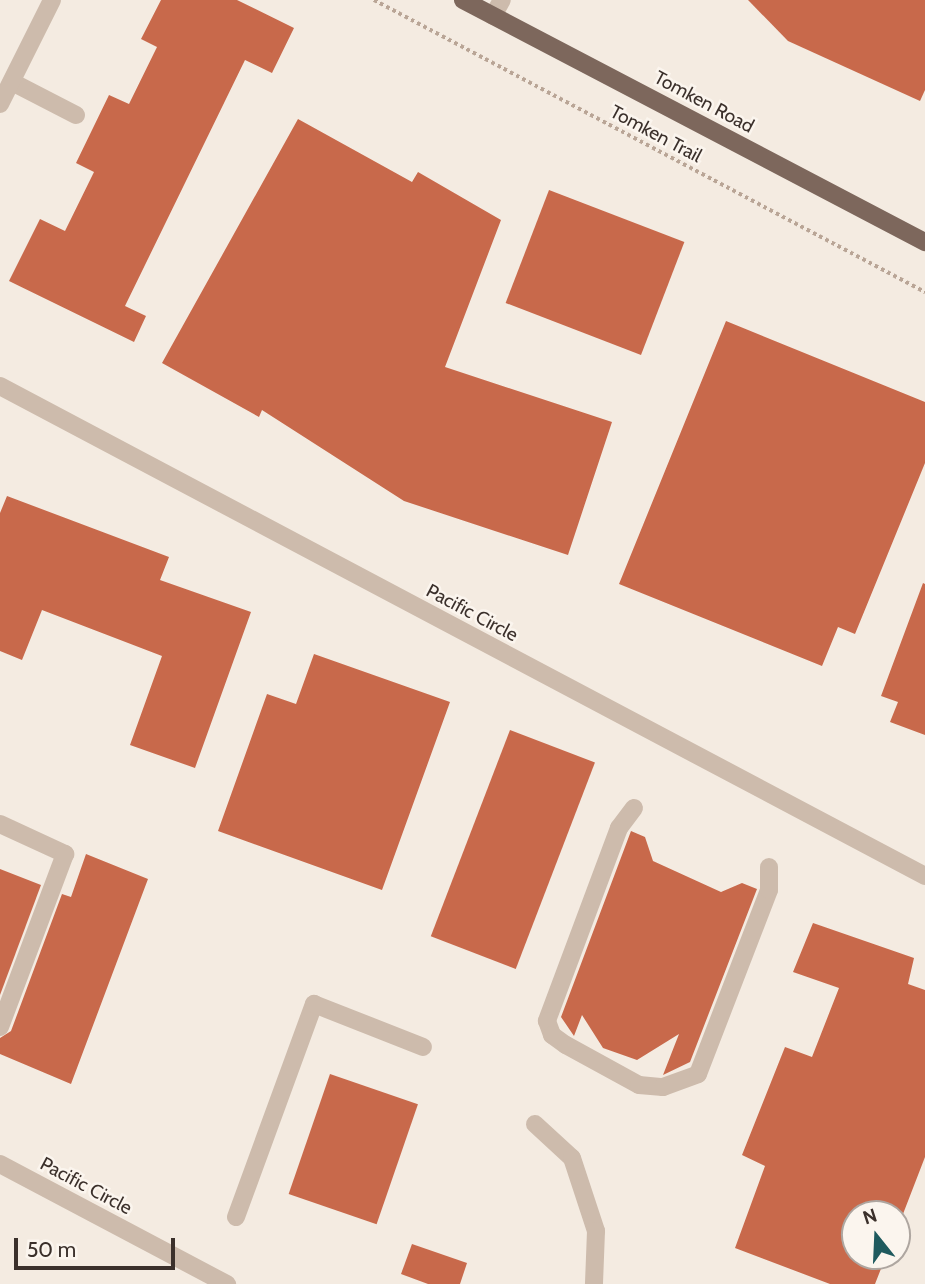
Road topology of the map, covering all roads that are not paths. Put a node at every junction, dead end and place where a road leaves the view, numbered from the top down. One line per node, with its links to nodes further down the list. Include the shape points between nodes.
1 (52, 0): 4 (street)
2 (463, 0): 3 (main road, Tomken Road)
3 (497, 8): 7 (main road, Tomken Road)
4 (12, 82): 5 (street); 6 (street)
5 (0, 104)
6 (76, 115)
7 (925, 242)
8 (0, 386): 12 (street, Pacific Circle)
9 (635, 808): 11 (street, via 618,828 547,1021 552,1035 566,1045 639,1085 663,1087 698,1074 769,890)
10 (0, 824): 13 (street, via 65,853)
11 (769, 867)
12 (925, 876)
13 (0, 1027)
14 (423, 1047): 17 (street, via 314,1004)
15 (535, 1124): 19 (street, via 572,1158 596,1231)
16 (0, 1164): 18 (street, Pacific Circle)
17 (236, 1217)
18 (227, 1284)
19 (594, 1284)

